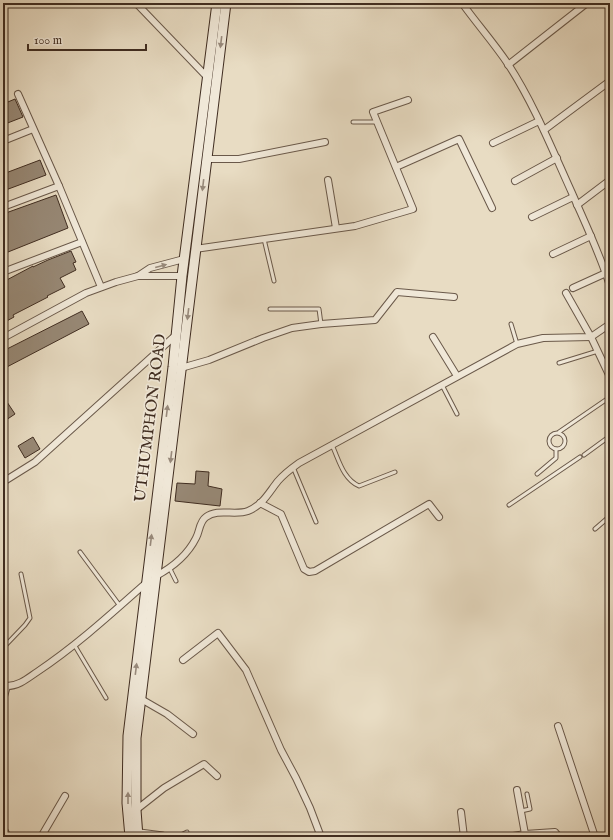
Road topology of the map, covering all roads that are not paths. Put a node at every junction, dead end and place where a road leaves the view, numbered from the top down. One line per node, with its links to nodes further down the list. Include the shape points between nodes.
1 (136, 3): 7 (street)
2 (217, 3): 7 (street, UTHUMPHON ROAD)
3 (226, 3): 20 (street, UTHUMPHON ROAD, one-way to 20)
4 (462, 3): 6 (street)
5 (587, 3): 6 (street)
6 (508, 65): 11 (street)
7 (208, 78): 37 (street, UTHUMPHON ROAD)
8 (610, 81): 15 (street)
9 (18, 94): 14 (street)
10 (408, 100): 13 (street, via 374,112)
11 (539, 121): 15 (street); 18 (street)
12 (353, 122): 13 (lane)
13 (377, 122): 21 (street)
14 (34, 130): 16 (street); 25 (street)
15 (544, 130): 19 (street)
16 (3, 141)
17 (325, 142): 20 (street, via 239,159)
18 (493, 143)
19 (557, 158): 24 (street); 26 (street)
20 (206, 159): 35 (street, UTHUMPHON ROAD, one-way to 35)
21 (396, 167): 29 (street, via 459,139); 31 (street, via 413,209 355,226)
22 (328, 180): 31 (street)
23 (610, 180): 27 (street)
24 (515, 181)
25 (59, 186): 28 (street); 34 (street)
26 (574, 197): 27 (street); 30 (street)
27 (577, 205): 32 (street)
28 (3, 207)
29 (492, 208)
30 (532, 217)
31 (336, 228): 33 (street)
32 (590, 236): 36 (street); 39 (street)
33 (264, 239): 35 (street); 42 (lane)
34 (82, 242): 38 (street); 44 (street)
35 (195, 249): 59 (street, UTHUMPHON ROAD, one-way to 59)
36 (553, 254)
37 (184, 260): 40 (street, one-way to 37, via 150,268); 41 (street, UTHUMPHON ROAD)
38 (3, 272)
39 (606, 272): 43 (street); 45 (street)
40 (138, 276): 41 (street); 44 (street)
41 (182, 276): 52 (street, UTHUMPHON ROAD)
42 (274, 281)
43 (610, 286)
44 (101, 287): 55 (street)
45 (573, 288)
46 (566, 293): 54 (street)
47 (454, 297): 49 (street, via 396,292 375,320)
48 (270, 309): 49 (lane, via 319,308)
49 (320, 324): 59 (street, via 292,328)
50 (511, 324): 56 (lane)
51 (610, 324): 54 (street)
52 (176, 334): 74 (street, via 35,462); 86 (street, UTHUMPHON ROAD, one-way to 52)
53 (433, 337): 61 (street)
54 (591, 337): 56 (street, via 543,338); 57 (street)
55 (3, 338)
56 (517, 344): 61 (street)
57 (598, 351): 58 (lane); 60 (street)
58 (560, 363)
59 (181, 368): 84 (street, UTHUMPHON ROAD, one-way to 84)
60 (609, 372)
61 (457, 376): 62 (street)
62 (442, 385): 64 (lane); 67 (street)
63 (610, 396): 65 (lane)
64 (457, 414)
65 (559, 432): 68 (lane, via 565,438 565,442 564,446); 68 (lane, via 552,434 548,439 550,446)
66 (610, 436): 69 (lane)
67 (332, 445): 71 (street); 72 (lane, via 345,475 352,483 359,486)
68 (556, 449): 73 (lane, via 556,458)
69 (584, 455)
70 (580, 458): 76 (lane)
71 (293, 468): 75 (street); 79 (lane)
72 (395, 472)
73 (537, 474)
74 (3, 482)
75 (260, 503): 78 (street, via 281,514 304,569 309,572 315,571 429,504); 82 (street, via 242,512 208,515 201,523 196,539 184,556)
76 (509, 505)
77 (610, 516): 80 (lane)
78 (440, 517)
79 (316, 522)
80 (595, 529)
81 (80, 552): 87 (lane)
82 (170, 569): 84 (street); 85 (lane)
83 (21, 574): 89 (lane, via 30,618)
84 (156, 576): 86 (street); 93 (street, UTHUMPHON ROAD)
85 (176, 581)
86 (146, 583): 87 (street); 110 (street, UTHUMPHON ROAD, one-way to 86, via 127,803 128,736)
87 (120, 606): 88 (street)
88 (75, 646): 91 (street, via 18,684); 92 (lane)
89 (3, 648)
90 (183, 660): 113 (street, via 218,633 246,670)
91 (5, 684): 94 (street)
92 (106, 698)
93 (141, 699): 96 (street, via 167,714); 101 (street, UTHUMPHON ROAD, via 136,738)
94 (3, 700)
95 (558, 726): 117 (street)
96 (193, 734)
97 (217, 776): 101 (street, via 204,764 164,788)
98 (517, 790): 102 (street)
99 (527, 794): 102 (lane, via 530,809)
100 (65, 796): 109 (street)
101 (136, 810): 106 (street, UTHUMPHON ROAD)
102 (521, 811): 107 (street)
103 (461, 812): 114 (street)
104 (3, 828): 108 (street)
105 (187, 832): 112 (lane)
106 (138, 834): 111 (lane, via 163,834)
107 (525, 834): 115 (street); 116 (street, via 555,832)
108 (8, 837)
109 (42, 837)
110 (130, 837)
111 (170, 837)
112 (177, 837)
113 (321, 837)
114 (464, 837)
115 (506, 837)
116 (559, 837)
117 (595, 837)

